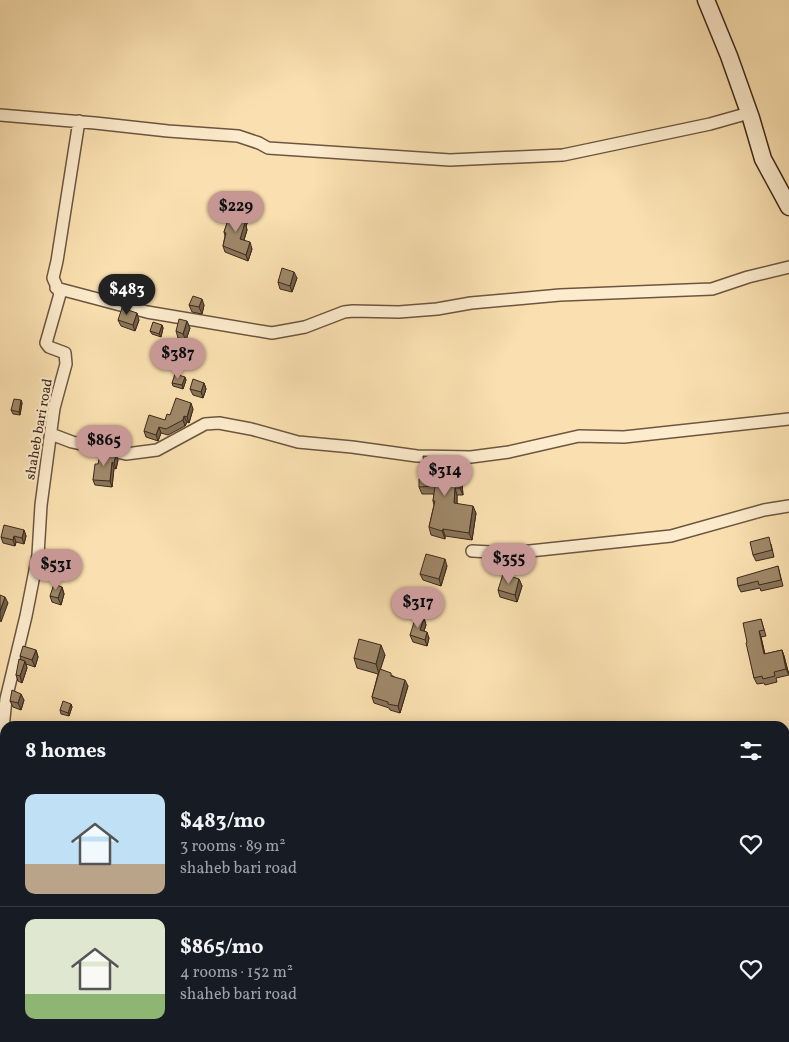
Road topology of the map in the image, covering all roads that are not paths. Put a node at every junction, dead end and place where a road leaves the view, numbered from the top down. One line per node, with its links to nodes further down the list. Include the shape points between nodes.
1 (706, 0): 2 (street)
2 (749, 113): 4 (street, via 563,155 450,160 268,148 238,136); 5 (street, via 763,159)
3 (0, 115): 4 (street)
4 (79, 122): 7 (street, shaheb bari road, via 52,278)
5 (789, 206)
6 (789, 267): 7 (street, via 712,289 560,295 399,312 344,312 306,327 272,333 147,312)
7 (56, 288): 9 (street, shaheb bari road, via 60,294 46,342 67,356)
8 (789, 419): 9 (street, via 624,437 579,436 510,452 471,457 417,456 298,442 219,423 205,424 156,450 126,454)
9 (51, 434): 12 (street, shaheb bari road, via 38,555)
10 (789, 506): 11 (street, via 671,536 511,553)
11 (472, 552)
12 (4, 721)

